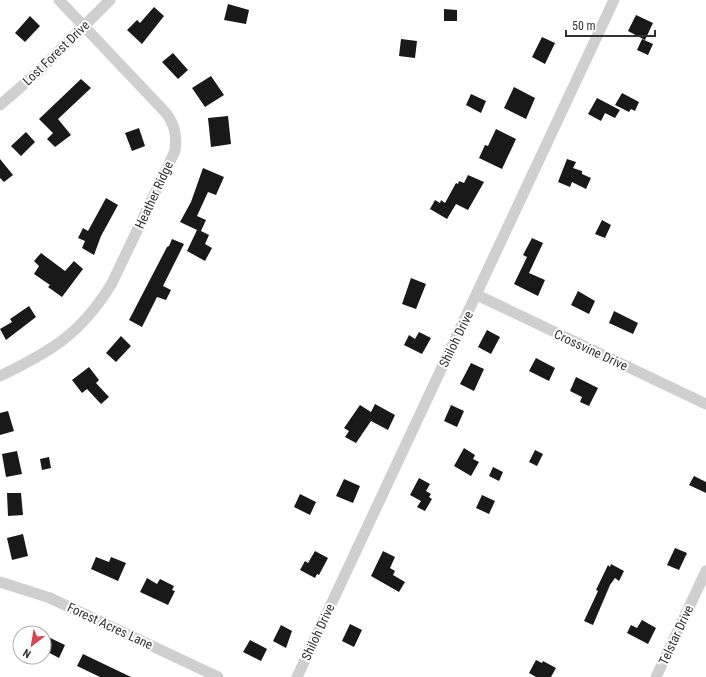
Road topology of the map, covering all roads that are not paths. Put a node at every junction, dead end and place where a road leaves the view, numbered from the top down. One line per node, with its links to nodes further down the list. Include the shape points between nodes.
1 (58, 0): 4 (street, Heather Ridge)
2 (110, 0): 4 (street, Lost Forest Drive)
3 (614, 0): 6 (street, Shiloh Drive, via 536,163)
4 (84, 26): 5 (street, Lost Forest Drive); 7 (street, Heather Ridge, via 171,120 176,140 175,151 101,302 81,326 51,350)
5 (0, 105)
6 (477, 295): 8 (street, Crossvine Drive); 12 (street, Shiloh Drive)
7 (0, 376)
8 (706, 404)
9 (706, 571): 13 (street, Telstar Drive)
10 (0, 582): 11 (street, Forest Acres Lane, via 50,598)
11 (218, 677)
12 (297, 677)
13 (656, 677)

